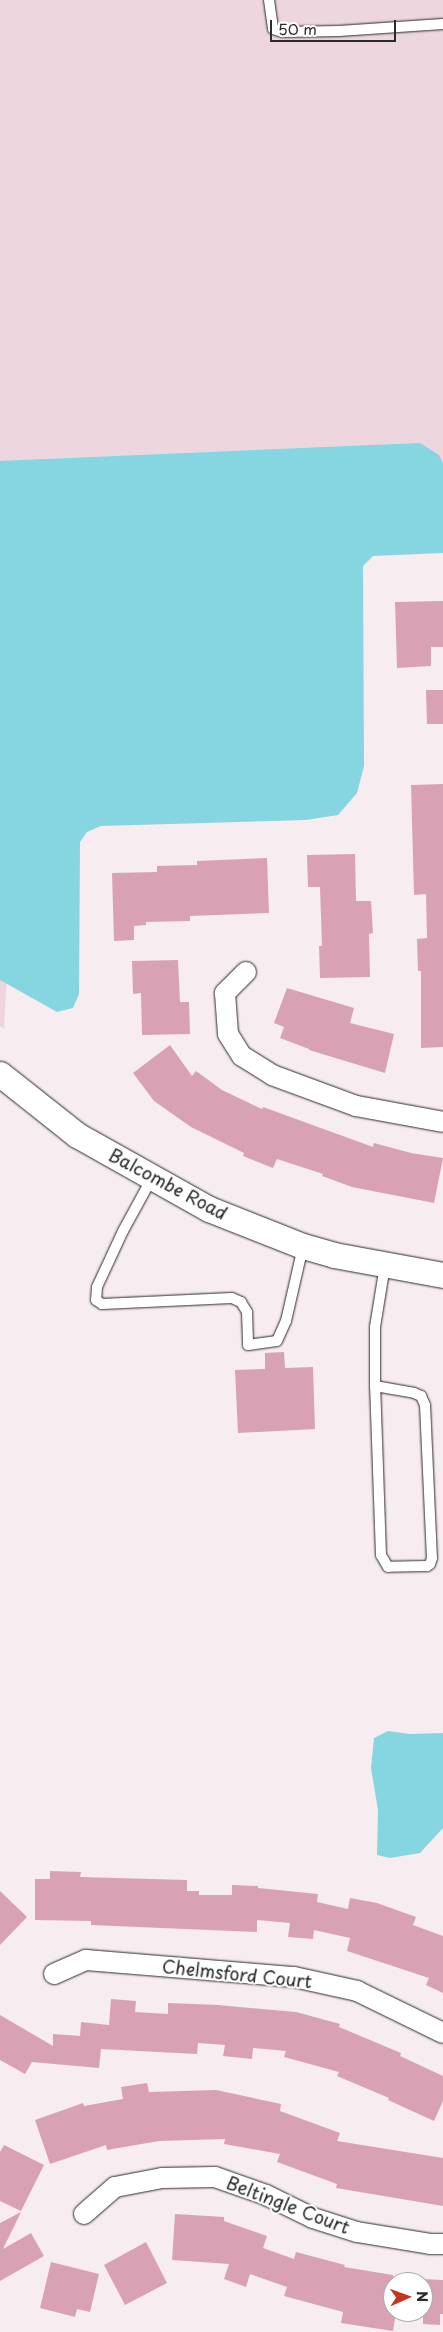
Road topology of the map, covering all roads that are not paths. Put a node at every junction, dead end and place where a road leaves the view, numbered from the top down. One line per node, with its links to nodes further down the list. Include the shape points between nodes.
1 (268, 0): 2 (lane, via 273,29 282,32)
2 (443, 24)
3 (246, 972): 5 (street, via 225,993 228,1034 242,1056 272,1075 356,1106)
4 (0, 1074): 6 (street, Balcombe Road, via 77,1135)
5 (443, 1122)
6 (152, 1178): 7 (street, Balcombe Road, via 209,1209); 7 (lane, via 97,1286 96,1300 102,1304 232,1298 241,1302 247,1312 248,1345 277,1341 286,1321)
7 (303, 1246): 8 (street, Balcombe Road)
8 (385, 1265): 9 (street, Balcombe Road); 10 (lane, via 375,1327)
9 (443, 1275)
10 (375, 1386): 10 (lane, via 381,1555 388,1567 426,1566 432,1558 425,1405 421,1396 414,1393)
11 (54, 1974): 12 (street, Chelmsford Court, via 86,1960 294,1977 356,1991)
12 (443, 2034)
13 (84, 2214): 14 (street, Beltingle Court, via 115,2187 162,2178 215,2177 266,2195 313,2218 357,2232)
14 (443, 2244)

